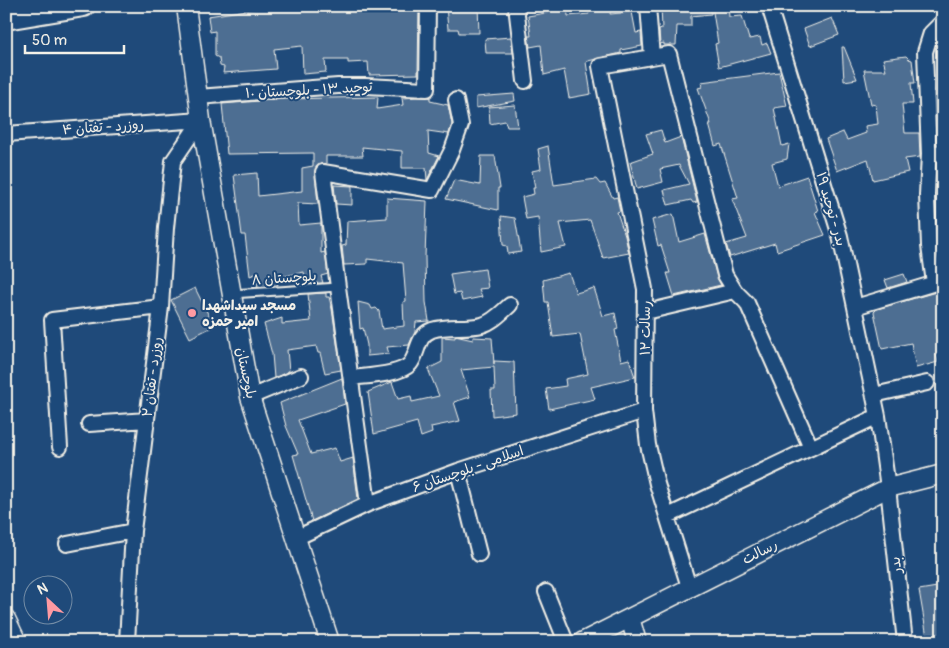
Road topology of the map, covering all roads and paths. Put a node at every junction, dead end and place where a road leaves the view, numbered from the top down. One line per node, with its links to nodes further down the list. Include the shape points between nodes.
1 (84, 6): 7 (main road)
2 (186, 6): 11 (street, بلوچستان)
3 (428, 6): 11 (street, توحید ۱۳ - بلوچستان ۱۰, via 426,89 357,86)
4 (516, 6): 10 (street)
5 (648, 6): 9 (street)
6 (769, 6): 22 (street, بدر - توحید ۱۹, via 840,236)
7 (6, 19)
8 (943, 21): 15 (street, via 931,33 925,52)
9 (652, 57): 18 (street, via 669,54 725,275); 23 (street, رسالت ۱۲, via 600,66 645,289)
10 (526, 82)
11 (198, 97): 13 (street, بلوچستان)
12 (456, 100): 17 (street, via 461,125 432,190 323,172)
13 (201, 120): 14 (street, روزرد - تفتان ۴); 19 (street, بلوچستان); 21 (street, روزرد - تفتان ۲, via 173,161)
14 (6, 134)
15 (936, 153): 16 (street, via 927,195 929,246)
16 (938, 282): 22 (street)
17 (338, 287): 19 (lane, بلوچستان ۸); 25 (street)
18 (735, 291): 23 (street); 34 (street, via 747,304)
19 (231, 294): 28 (street, بلوچستان)
20 (510, 305): 25 (street, via 482,324 432,330 419,341 409,365 399,371)
21 (161, 307): 31 (street, روزرد - تفتان ۲); 33 (street, via 52,320)
22 (855, 308): 27 (street, بدر - توحید ۱۹)
23 (646, 312): 29 (street, رسالت ۱۲)
24 (301, 376): 28 (street)
25 (351, 378): 38 (street)
26 (928, 383): 27 (street)
27 (874, 395): 30 (street, بدر - توحید ۱۹)
28 (250, 397): 41 (street, بلوچستان)
29 (644, 411): 35 (street, اسلامی - بلوچستان ۶); 39 (street, رسالت ۱۲, via 648,445)
30 (878, 416): 34 (street); 37 (street, بدر)
31 (147, 420): 32 (street); 40 (street, روزرد - تفتان ۲)
32 (89, 424)
33 (60, 447)
34 (810, 448): 39 (street)
35 (458, 470): 38 (street, اسلامی - بلوچستان ۶); 43 (street)
36 (943, 474): 37 (street, رسالت)
37 (888, 488): 44 (street, رسالت); 54 (street, بدر)
38 (368, 504): 41 (street, اسلامی - بلوچستان ۶)
39 (668, 516): 44 (street, رسالت ۱۲)
40 (133, 531): 42 (street); 49 (street, روزرد - تفتان ۲)
41 (296, 538): 50 (street, بلوچستان)
42 (68, 544)
43 (479, 554)
44 (689, 587): 46 (street, رسالت)
45 (546, 592): 51 (street)
46 (630, 618): 52 (street, رسالت); 53 (street)
47 (6, 619): 48 (street)
48 (17, 642)
49 (127, 642)
50 (330, 642)
51 (566, 642)
52 (582, 642)
53 (637, 642)
54 (905, 642)

